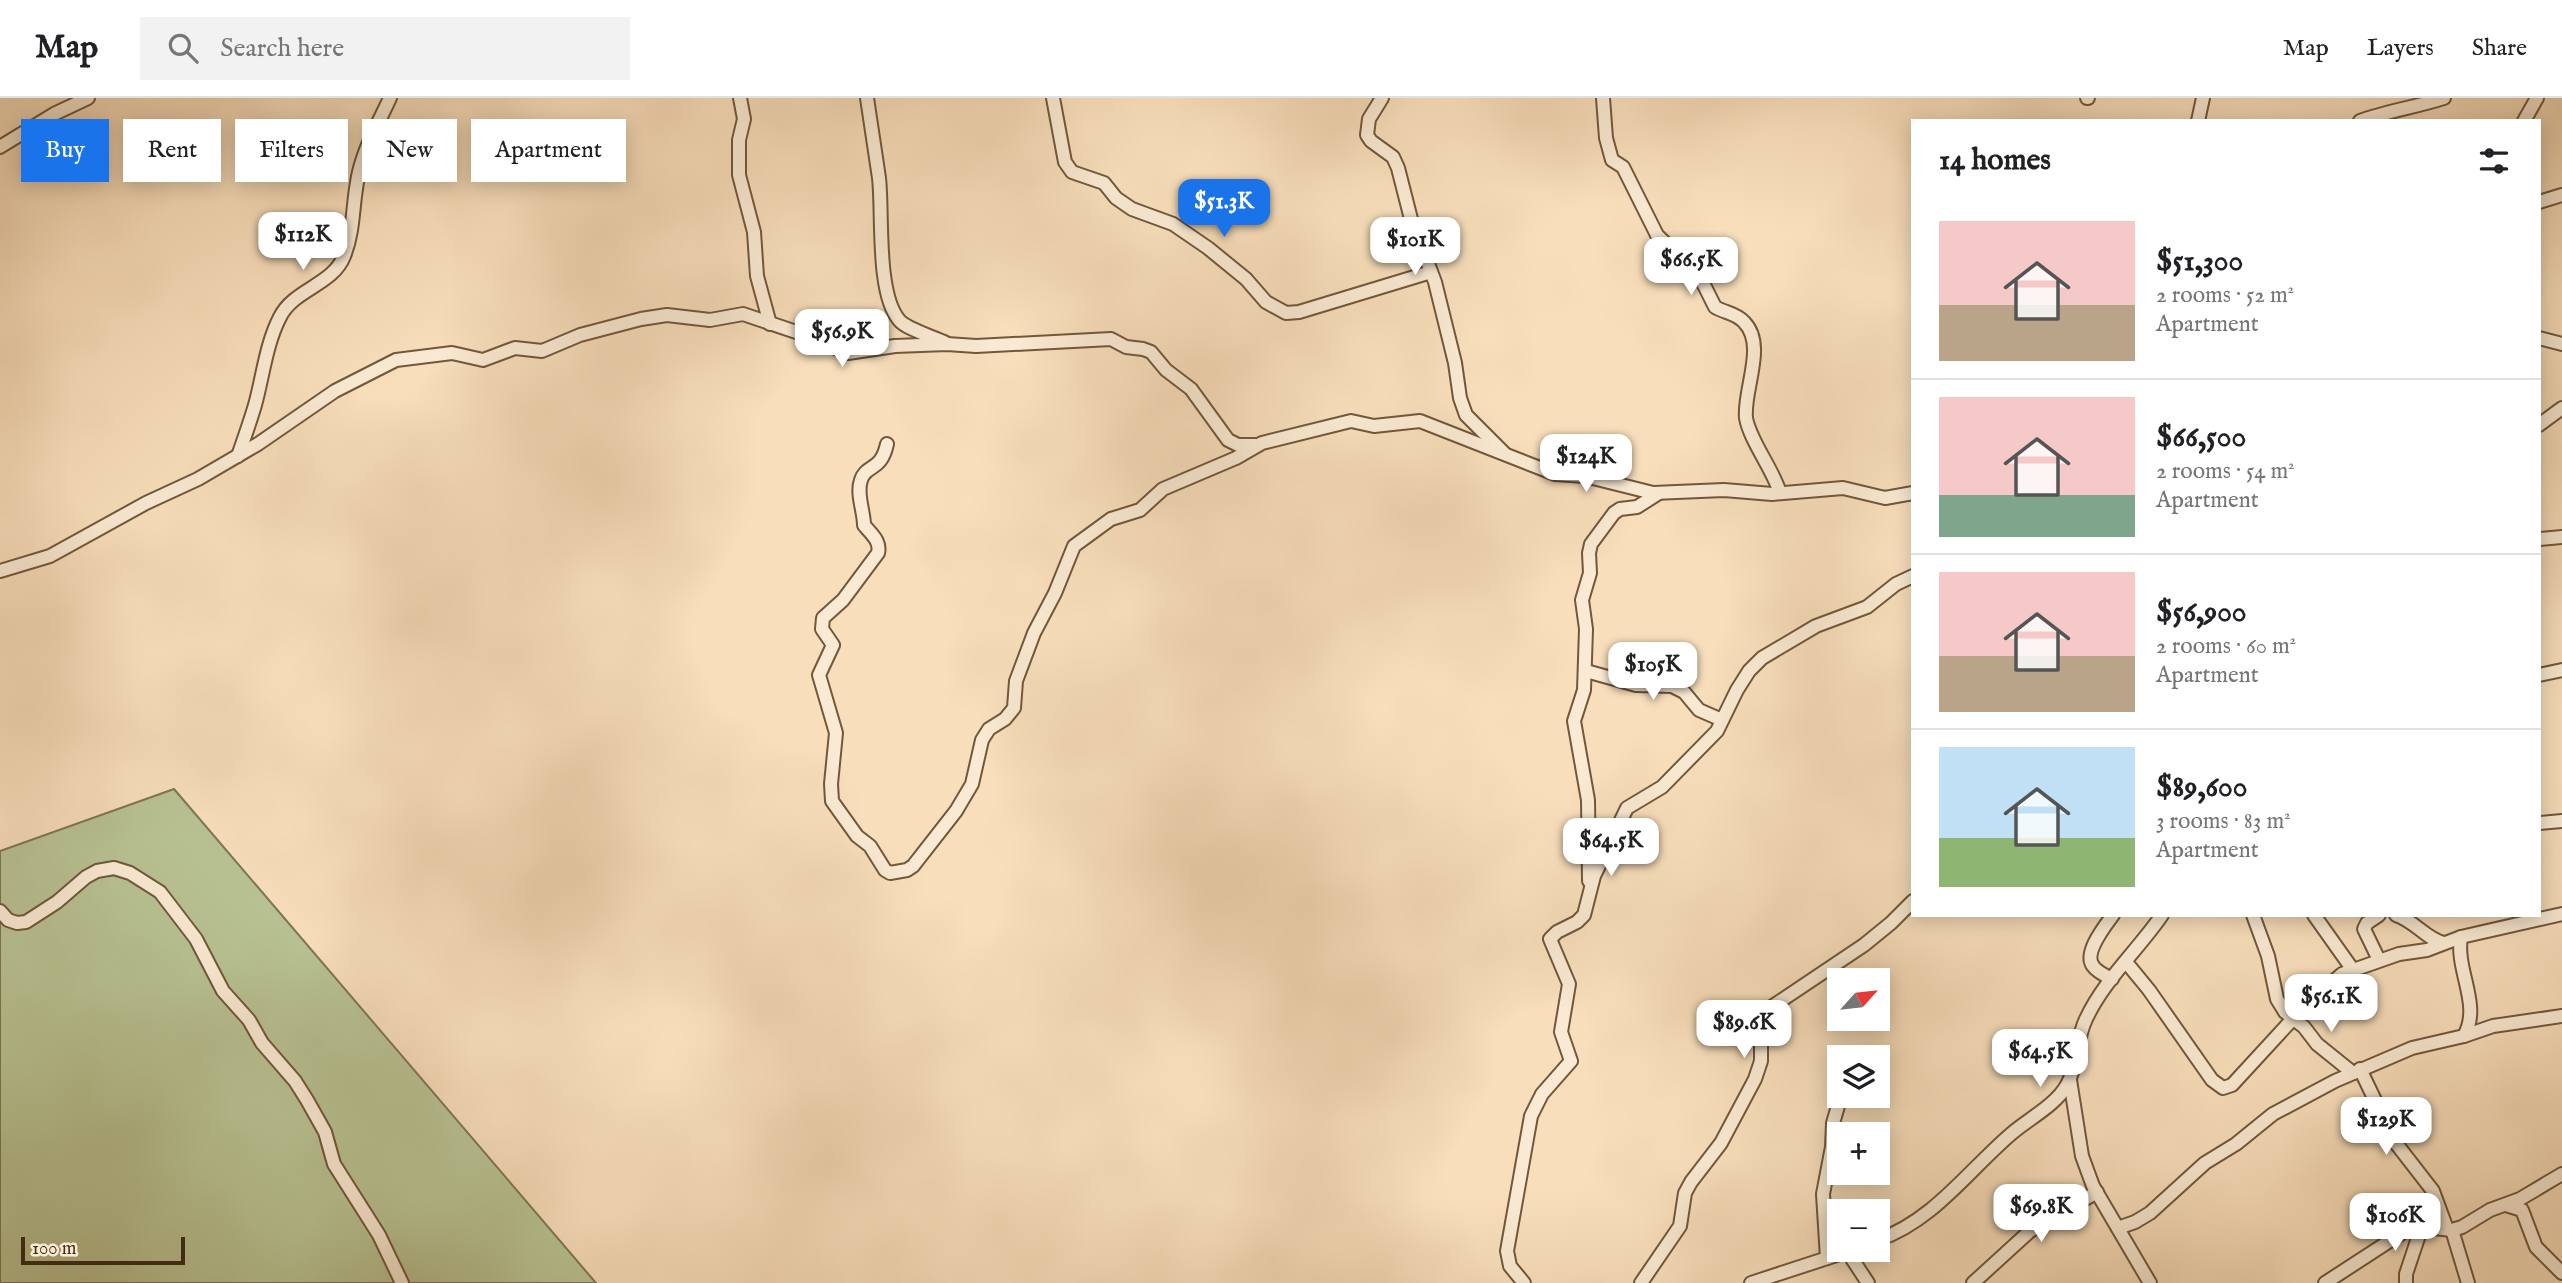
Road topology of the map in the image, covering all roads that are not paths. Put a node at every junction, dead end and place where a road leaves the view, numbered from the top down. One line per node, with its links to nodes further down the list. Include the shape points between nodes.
1 (88, 98): 14 (street)
2 (390, 98): 24 (street, via 362,160 343,259 336,271 290,301 279,318)
3 (740, 98): 16 (street, via 744,119 737,157 739,175)
4 (867, 98): 18 (street, via 879,179 880,245 891,303 900,322)
5 (1054, 98): 15 (street, via 1065,162 1072,172 1104,183 1132,209 1173,224 1281,311 1299,312)
6 (1382, 98): 15 (street, via 1369,119 1367,135 1394,160)
7 (1603, 98): 28 (street, via 1612,160 1623,167 1655,231 1700,276 1715,307 1748,327 1754,353 1746,420)
8 (2203, 98): 11 (street)
9 (2444, 98): 12 (street)
10 (2537, 98): 13 (street)
11 (2198, 119)
12 (2366, 119)
13 (2525, 119)
14 (0, 147)
15 (1431, 272): 25 (street, via 1466,415)
16 (770, 324): 18 (street, via 848,353); 24 (street, via 743,314 710,320 657,316 580,335 542,351 515,348 483,360 452,353 396,360 335,391)
17 (2541, 339): 19 (street)
18 (947, 344): 23 (street, via 1107,338 1143,349 1191,389 1228,440)
19 (2562, 345)
20 (2562, 408): 21 (street)
21 (2541, 424)
22 (887, 444): 23 (street, via 881,461 865,473 860,485 864,525 873,534 878,553 824,618 822,629 832,645 819,675 836,733 832,800 885,870 893,873 913,866 972,784 982,740 1014,708 1016,681 1034,633 1076,544 1111,519 1140,510 1163,489)
23 (1257, 445): 25 (street, via 1351,421 1374,426 1411,421 1432,425)
24 (238, 456): 31 (street, via 50,556)
25 (1506, 456): 26 (street, via 1555,474)
26 (1658, 493): 28 (street, via 1724,490); 34 (street, via 1637,507 1614,513 1591,544 1590,573 1582,600)
27 (1911, 493): 28 (street, via 1885,498 1843,488)
28 (1780, 494)
29 (2562, 537): 30 (street)
30 (2541, 539)
31 (0, 571)
32 (1911, 577): 36 (street, via 1867,607 1816,626 1766,654 1749,671)
33 (2562, 670): 35 (street)
34 (1586, 671): 36 (street, via 1636,685 1672,686 1699,710); 39 (street, via 1574,721 1588,800)
35 (2541, 675)
36 (1722, 720): 39 (street, via 1712,737 1662,787 1627,808)
37 (2562, 821): 38 (street)
38 (2541, 823)
39 (1590, 891): 74 (street, via 1581,919 1550,940 1569,984 1561,1032 1572,1061 1537,1100 1531,1116 1507,1251 1510,1266)
40 (1911, 903): 75 (street, via 1858,950 1766,1010 1759,1072 1721,1143 1691,1182 1679,1226)
41 (0, 911): 73 (street, via 9,920 26,922 86,877 114,868 160,892 196,939 223,991 307,1100 325,1132 334,1164 379,1235)
42 (2562, 914): 51 (street)
43 (2112, 917): 56 (street, via 2090,955 2095,969)
44 (2160, 917): 54 (street)
45 (2254, 917): 58 (street, via 2277,999)
46 (2315, 917): 55 (street)
47 (2376, 917): 53 (street, via 2364,929)
48 (2400, 917): 50 (street)
49 (2422, 917): 50 (street)
50 (2430, 937): 52 (street)
51 (2460, 937): 52 (street); 59 (street, via 2458,950 2470,1013)
52 (2444, 943): 53 (street)
53 (2379, 960): 55 (street)
54 (2126, 962): 56 (street); 58 (street, via 2223,1088 2232,1085)
55 (2354, 970): 58 (street, via 2331,983)
56 (2112, 979): 61 (street, via 2083,1025)
57 (2562, 1016): 59 (street, via 2493,1026)
58 (2293, 1020): 60 (street, via 2317,1044)
59 (2464, 1036): 60 (street, via 2403,1051)
60 (2357, 1071): 67 (street, via 2273,1114 2205,1163 2150,1213); 68 (street, via 2395,1142 2433,1191)
61 (2070, 1080): 64 (street, via 2082,1157); 69 (street, via 1953,1192)
62 (1837, 1108): 70 (street, via 1823,1194)
63 (2562, 1174): 65 (street)
64 (2097, 1192): 67 (street); 78 (street, via 2030,1231)
65 (2502, 1205): 68 (street, via 2470,1224); 72 (street, via 2522,1210 2536,1247)
66 (2422, 1226): 68 (street); 80 (street, via 2408,1228); 81 (street)
67 (2118, 1228): 79 (street)
68 (2450, 1229): 82 (street)
69 (1890, 1234)
70 (1827, 1258): 76 (street)
71 (1857, 1262): 77 (street)
72 (2562, 1273)
73 (402, 1283)
74 (1524, 1283)
75 (1641, 1283)
76 (1751, 1283)
77 (1868, 1283)
78 (1973, 1283)
79 (2150, 1283)
80 (2325, 1283)
81 (2406, 1283)
82 (2468, 1283)

